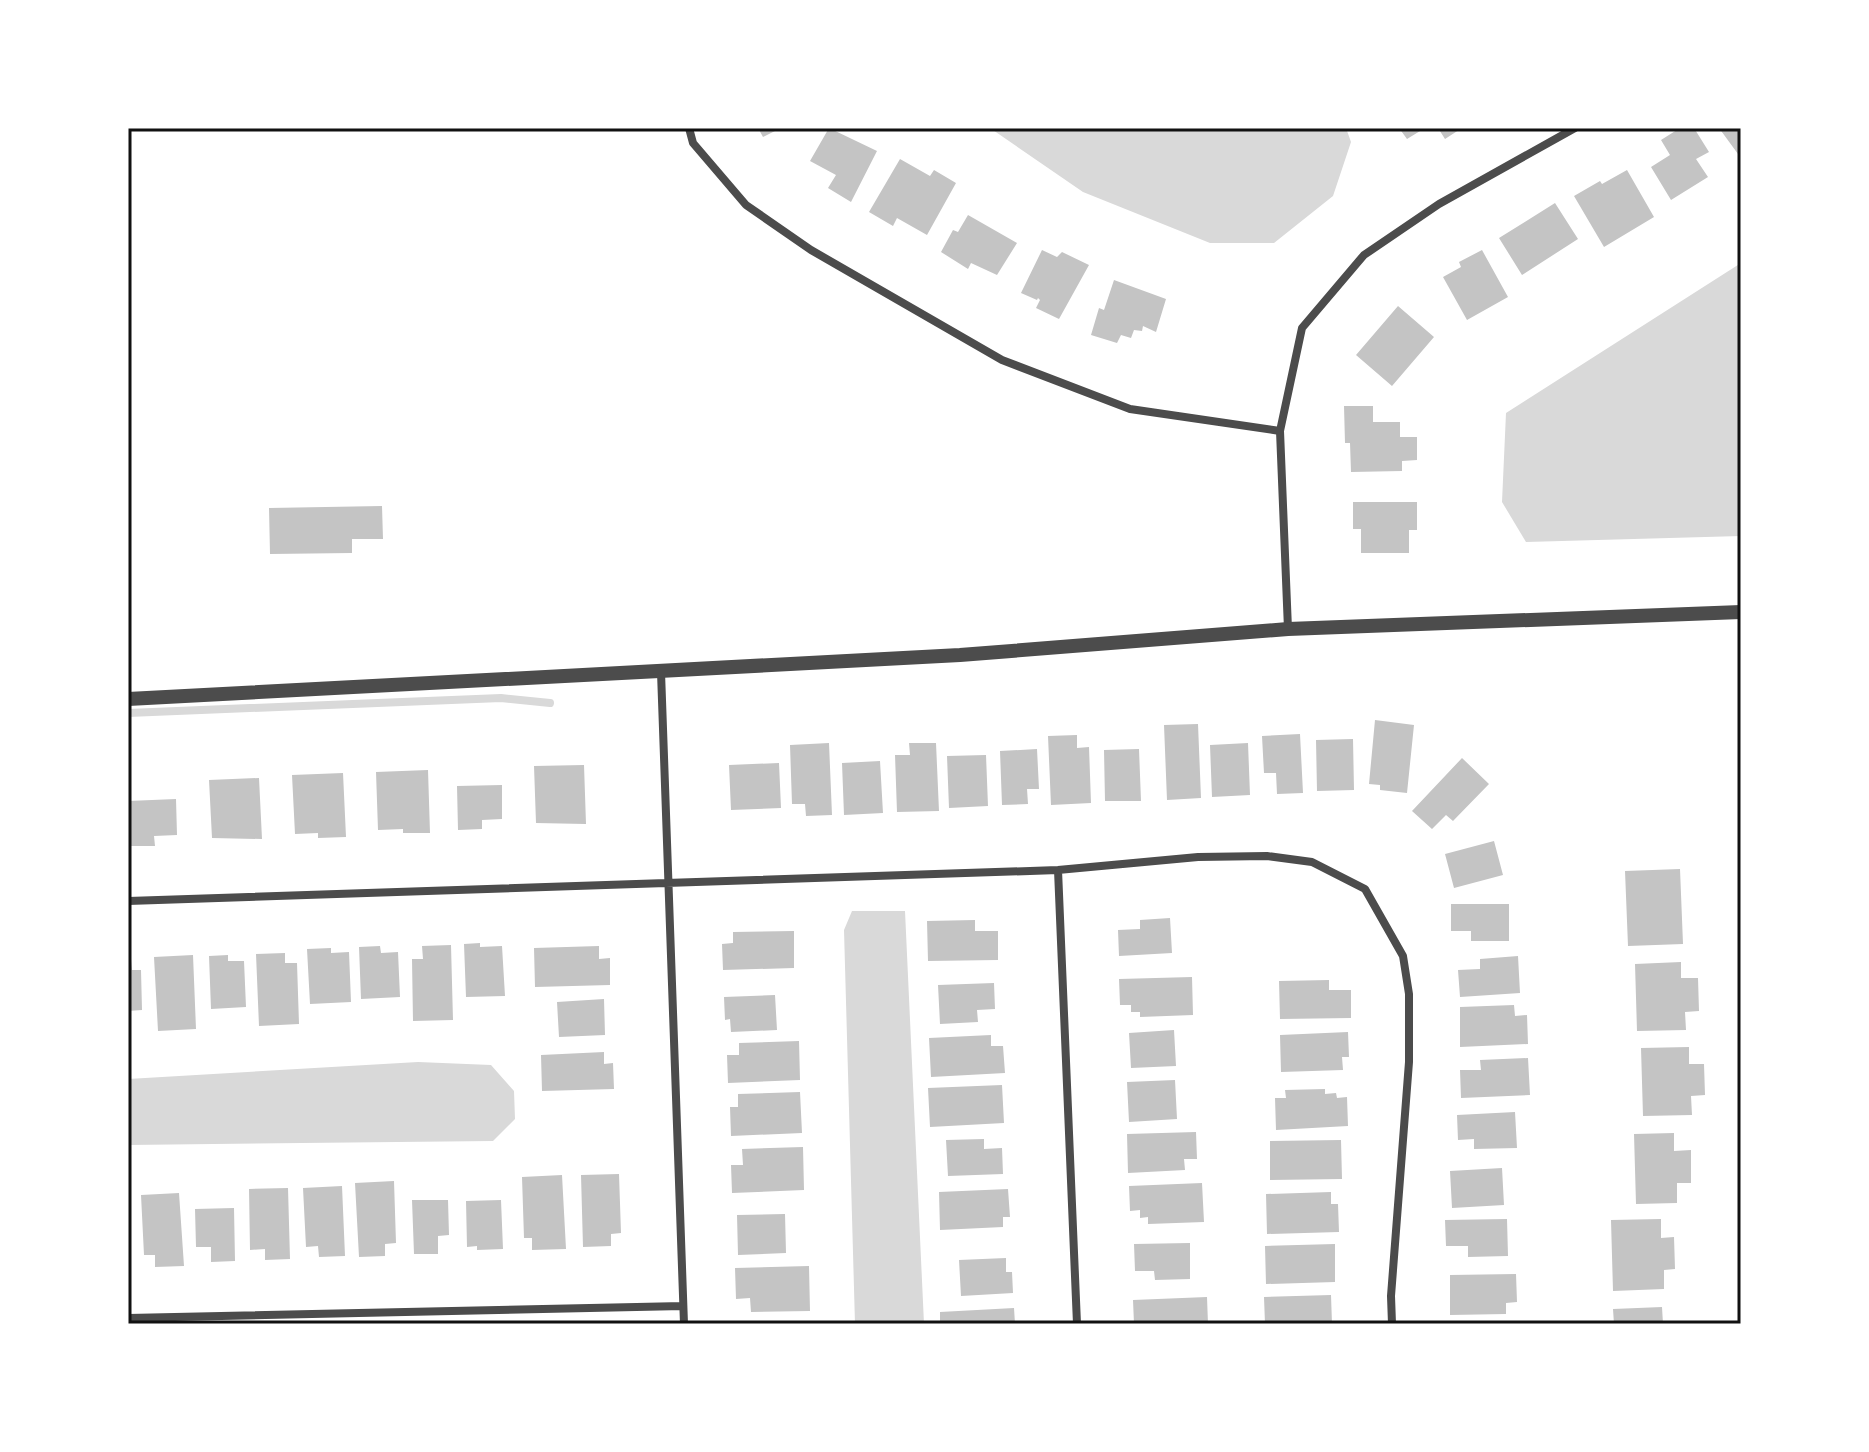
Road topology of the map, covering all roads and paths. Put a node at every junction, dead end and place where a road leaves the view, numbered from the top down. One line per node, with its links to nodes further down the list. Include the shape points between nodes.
1 (689, 128): 3 (street, via 693,143 746,205 811,250 1002,360 1130,409)
2 (1575, 128): 3 (street, via 1439,204 1364,255 1302,328)
3 (1280, 431): 5 (street)
4 (1741, 612): 5 (street)
5 (1288, 629): 6 (street)
6 (661, 672): 7 (street); 9 (street)
7 (128, 699)
8 (1058, 870): 9 (street); 14 (street); 15 (street, via 1267,856 1312,862 1365,889 1403,956 1409,994)
9 (668, 884): 10 (street); 11 (street)
10 (128, 901)
11 (683, 1306): 12 (street); 13 (street)
12 (128, 1318)
13 (684, 1324)
14 (1077, 1324)
15 (1392, 1324)

